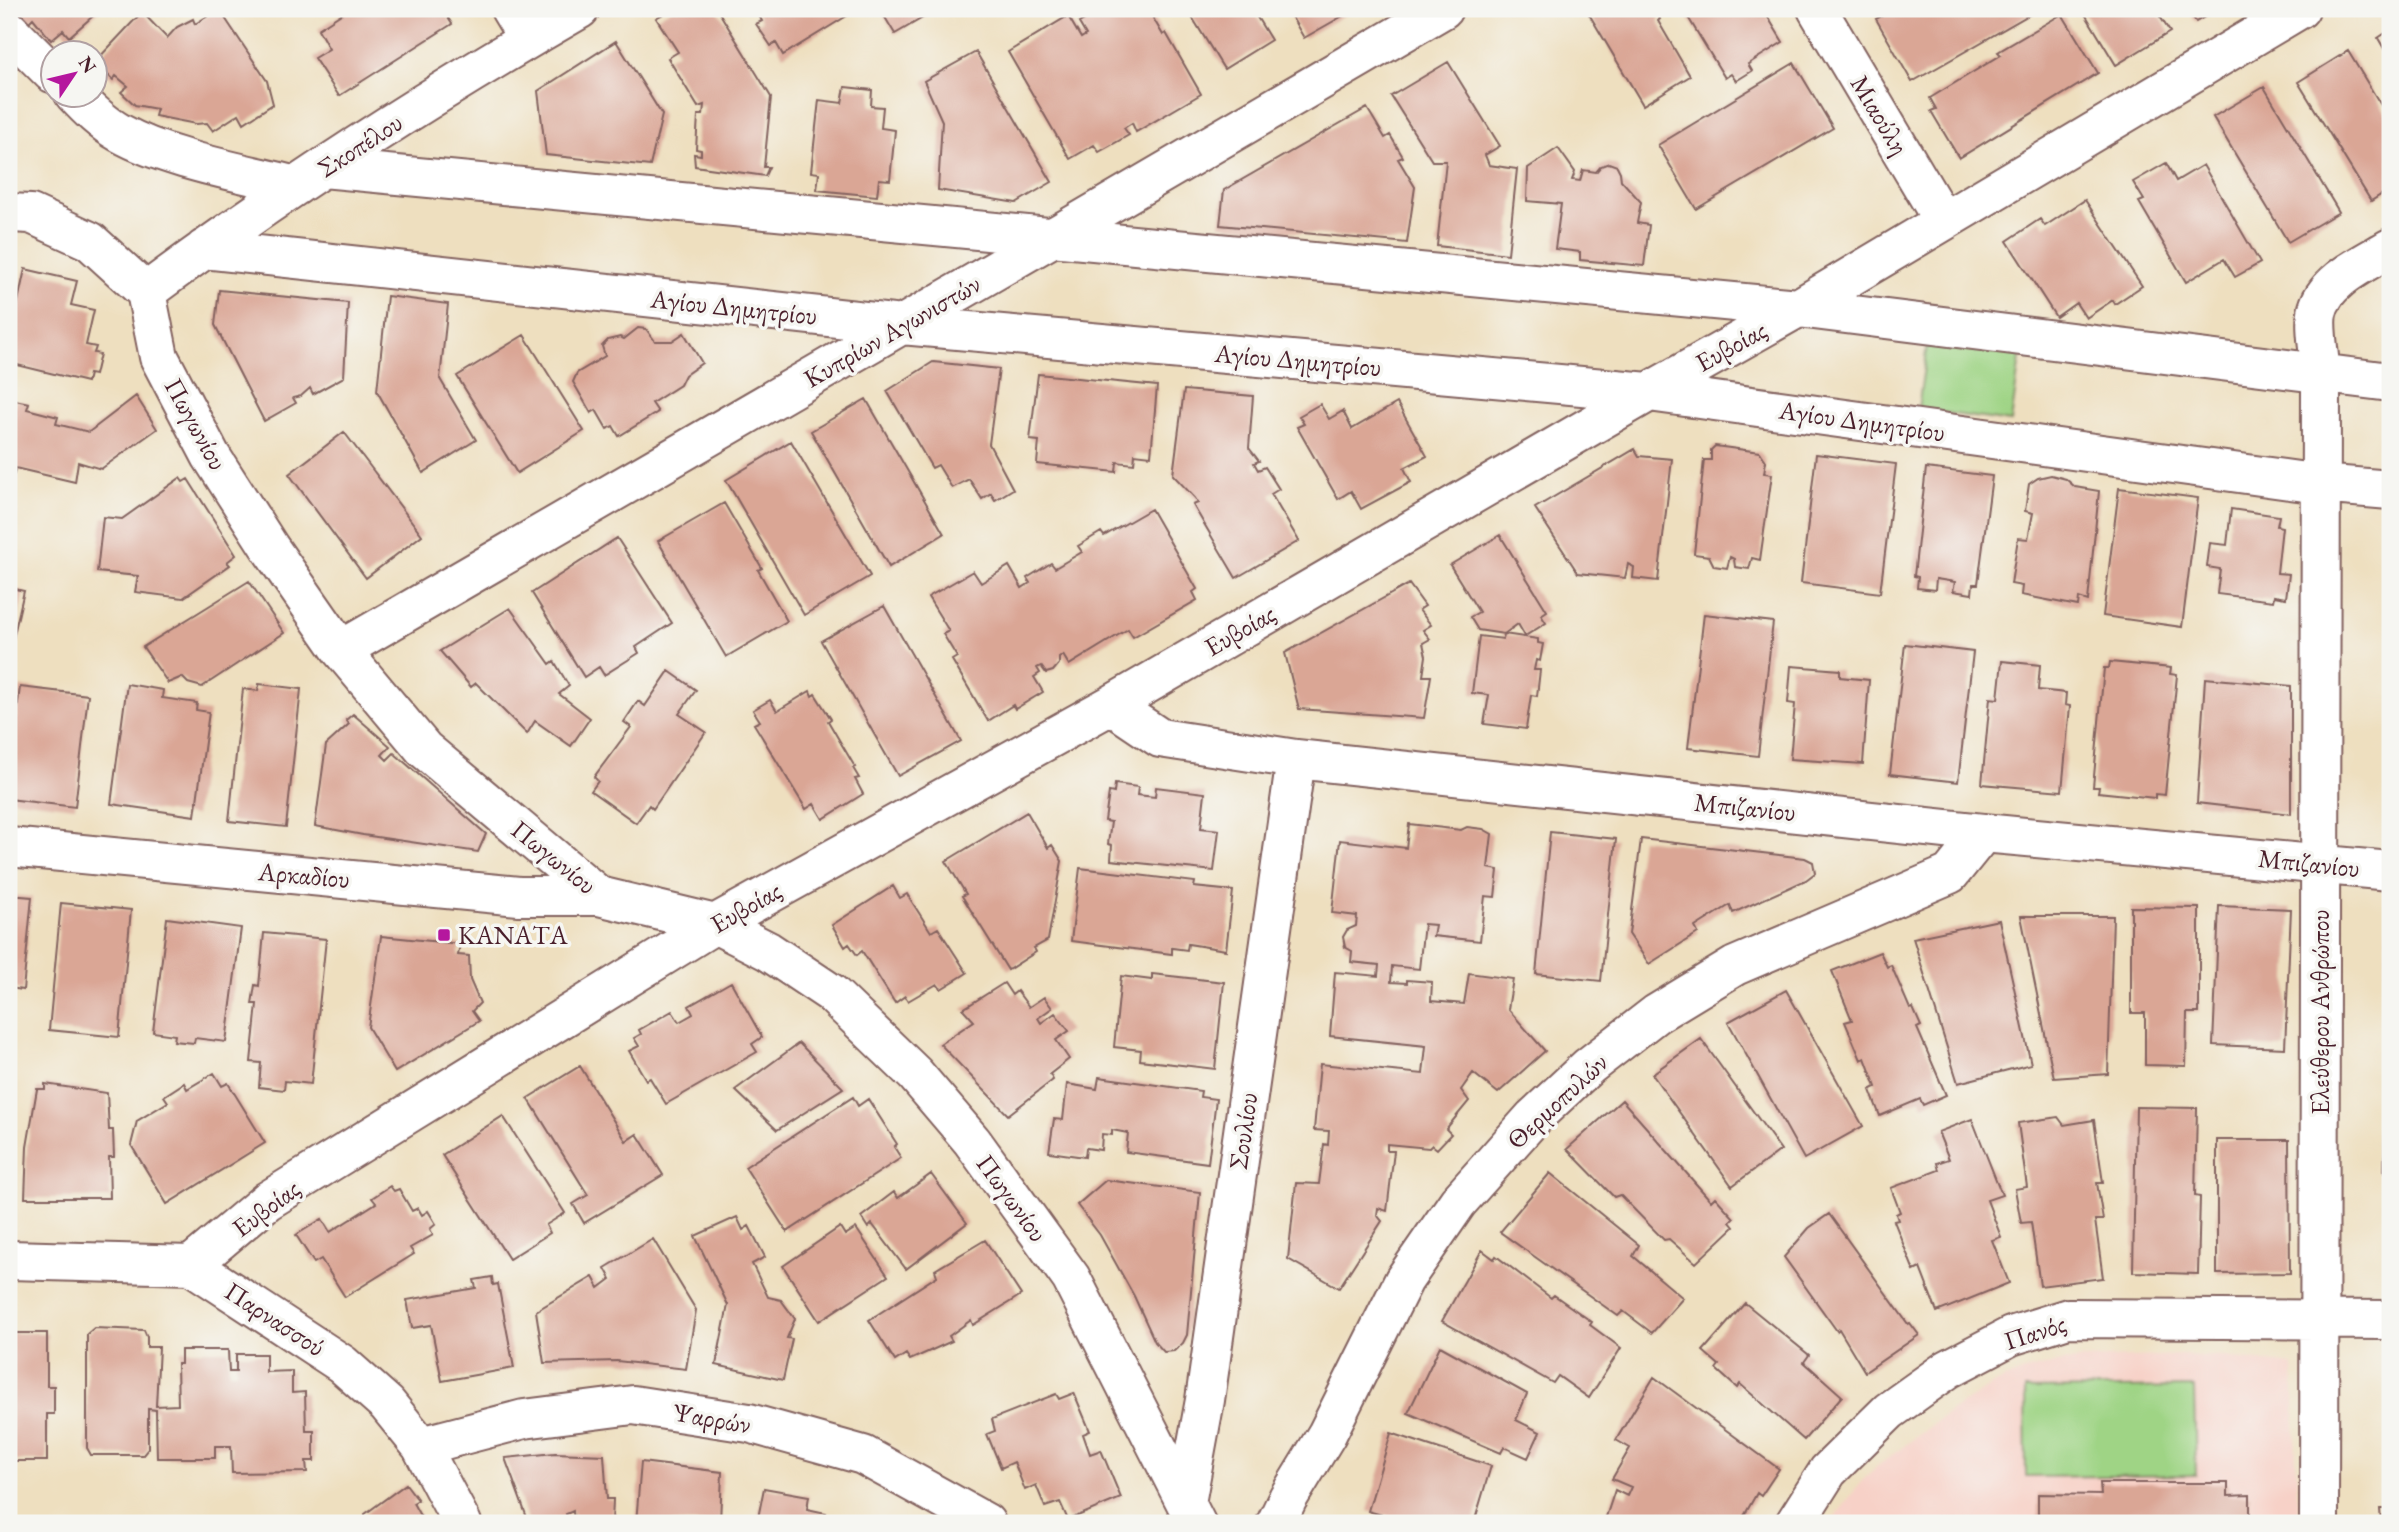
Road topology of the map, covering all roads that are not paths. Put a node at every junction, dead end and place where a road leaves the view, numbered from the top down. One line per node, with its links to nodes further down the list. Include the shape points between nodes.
1 (580, 9): 5 (street, Σκοπέλου)
2 (1443, 9): 12 (street, Κυπρίων Αγωνιστών)
3 (1817, 9): 11 (street, Μιαούλη)
4 (2300, 9): 11 (street, Ευβοίας)
5 (519, 24): 9 (street, Σκοπέλου)
6 (9, 30): 7 (street)
7 (38, 59)
8 (89, 108): 9 (street, via 108,125 149,148)
9 (310, 177): 12 (street); 14 (street, Σκοπέλου)
10 (9, 214): 15 (street, via 31,214 90,241)
11 (1943, 221): 16 (street, Ευβοίας)
12 (1055, 236): 16 (street); 17 (street, Κυπρίων Αγωνιστών)
13 (2390, 248): 18 (street, Ελεύθερου Ανθρώπου, via 2329,289 2317,313)
14 (204, 249): 15 (street, Σκοπέλου); 17 (street, Αγίου Δημητρίου)
15 (146, 292): 23 (street, Πωγωνίου, via 159,357 211,456)
16 (1798, 308): 18 (street); 20 (street, Ευβοίας)
17 (902, 325): 20 (street, Αγίου Δημητρίου); 23 (street, Κυπρίων Αγωνιστών)
18 (2321, 375): 19 (street); 21 (street, Ελεύθερου Ανθρώπου)
19 (2390, 382)
20 (1649, 392): 21 (street, Αγίου Δημητρίου); 24 (street, Ευβοίας)
21 (2320, 484): 22 (street, Αγίου Δημητρίου); 28 (street, Ελεύθερου Ανθρώπου)
22 (2390, 490)
23 (341, 650): 30 (street, Πωγωνίου, via 424,749)
24 (1111, 705): 25 (street, Μπιζανίου, via 1160,738); 31 (street, Ευβοίας)
25 (1296, 759): 26 (street, Μπιζανίου); 37 (street, Σουλίου)
26 (1983, 833): 28 (street, Μπιζανίου); 40 (street, Θερμοπυλών, via 1950,874 1735,966 1656,1014 1589,1066 1533,1118 1458,1202 1404,1280 1327,1434)
27 (9, 847): 30 (street, Αρκαδίου, via 519,896)
28 (2320, 864): 29 (street, Μπιζανίου); 34 (street, Ελεύθερου Ανθρώπου)
29 (2390, 871)
30 (599, 896): 31 (street, Πωγωνίου)
31 (715, 924): 33 (street, Ευβοίας, via 267,1201); 37 (street, Πωγωνίου, via 768,951 831,993 915,1074 972,1141 1071,1278)
32 (9, 1260): 33 (street)
33 (191, 1265): 36 (street, Παρνασσού, via 342,1364 387,1404)
34 (2320, 1319): 35 (street, Πανός); 41 (street, Πανός, via 2068,1318 2011,1336 1948,1369 1889,1411 1828,1471); 42 (street, Ελεύθερου Ανθρώπου)
35 (2390, 1320)
36 (421, 1446): 38 (street, Παρνασσού); 39 (street, Ψαρρών, via 524,1419 633,1405 749,1423 863,1455)
37 (1191, 1513)
38 (462, 1523)
39 (986, 1523)
40 (1276, 1523)
41 (1795, 1523)
42 (2319, 1523)

